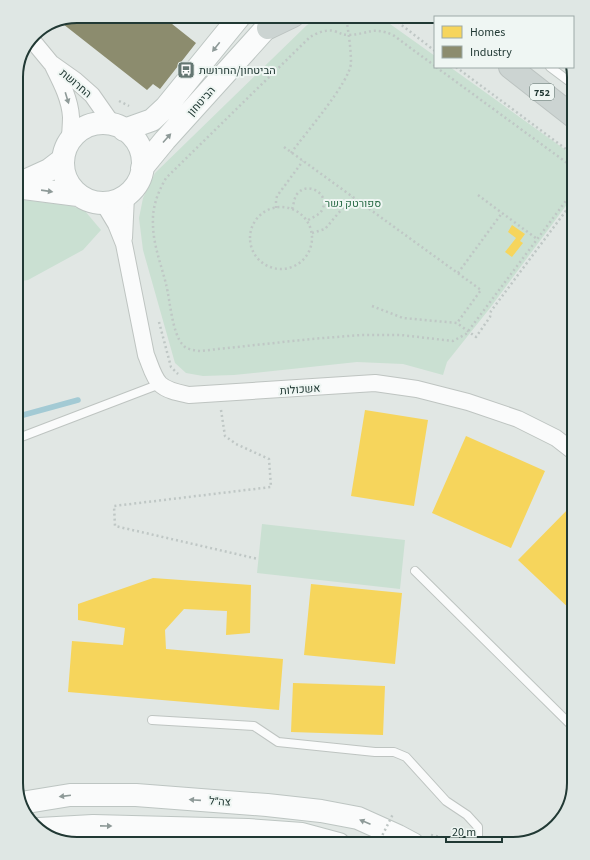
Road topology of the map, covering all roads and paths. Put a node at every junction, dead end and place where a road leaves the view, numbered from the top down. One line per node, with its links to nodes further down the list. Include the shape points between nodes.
1 (234, 23): 18 (street, הביטחון, one-way to 18, via 166,107 152,120)
2 (271, 23): 25 (street, הביטחון, one-way to 2)
3 (347, 23): 5 (path)
4 (399, 23): 7 (path)
5 (348, 35): 9 (path, via 377,30 385,32 393,35); 22 (path, via 351,64 348,74); 46 (path, via 333,30 310,37 166,178 158,192 153,224 178,338 183,346 200,351 361,335 401,335 454,341)
6 (35, 44): 8 (street, החרושת)
7 (434, 50)
8 (51, 63): 15 (street, החרושת); 20 (street, החרושת, one-way to 20, via 69,105 71,118)
9 (434, 66)
10 (437, 68): 24 (path)
11 (457, 68): 21 (path)
12 (511, 68): 17 (main road, 752)
13 (551, 68): 14 (lane)
14 (567, 80)
15 (92, 95): 16 (path, via 110,96); 18 (street, החרושת)
16 (134, 107)
17 (567, 112)
18 (119, 127): 20 (street, via 104,123 89,126 77,133); 25 (street, via 133,137 139,146)
19 (284, 147): 22 (path)
20 (66, 150): 26 (street, via 49,170); 28 (street, via 63,170 66,180)
21 (567, 150)
22 (291, 153): 23 (path)
23 (303, 161): 31 (path); 34 (path, via 277,196)
24 (567, 163)
25 (142, 168): 30 (street, via 140,179)
26 (23, 183)
27 (23, 187): 28 (street, one-way to 28)
28 (78, 195): 33 (street, via 90,202)
29 (478, 195): 37 (path)
30 (126, 196): 33 (street); 41 (street)
31 (352, 196): 39 (path, via 325,229); 42 (path)
32 (567, 199): 40 (path)
33 (104, 204): 41 (street)
34 (276, 208): 35 (path); 39 (path, via 262,214 251,230 252,251 266,266 276,269 296,266 310,251)
35 (292, 209): 38 (path); 38 (path, via 297,194 301,191 310,188 319,192 324,201 322,210 320,214)
36 (567, 209): 46 (path, via 491,311 490,318 476,337)
37 (502, 213): 40 (path); 42 (path)
38 (307, 221): 39 (path)
39 (312, 233)
40 (537, 239): 46 (path)
41 (124, 244): 48 (street, via 146,355)
42 (458, 273): 45 (path, via 481,290)
43 (372, 306): 45 (path, via 403,318)
44 (157, 316): 47 (path, via 171,367)
45 (457, 323): 46 (path)
46 (468, 331)
47 (182, 378)
48 (160, 384): 49 (street, אשכולות, via 173,392 189,395); 52 (lane)
49 (219, 394): 53 (street, אשכולות, via 375,383 417,389 468,402 518,419 556,438); 54 (path, via 225,436 269,459 271,487 114,506 115,526)
50 (567, 426): 51 (path)
51 (565, 428)
52 (23, 436)
53 (567, 447)
54 (258, 559)
55 (415, 571): 57 (lane)
56 (152, 720): 68 (lane, via 254,726 278,742 394,752 406,757 446,800 467,814 478,828)
57 (567, 721)
58 (27, 802): 66 (street, צה״ל, one-way to 58, via 398,836 358,818 267,805 136,795 70,795)
59 (397, 815): 65 (path, bridge, via 393,814)
60 (459, 825): 67 (path, via 462,830 461,836)
61 (48, 828): 62 (street, one-way to 62, via 93,826)
62 (264, 837)
63 (285, 837): 64 (street, via 302,834)
64 (313, 837)
65 (382, 837)
66 (409, 837)
67 (457, 837)
68 (478, 837)

